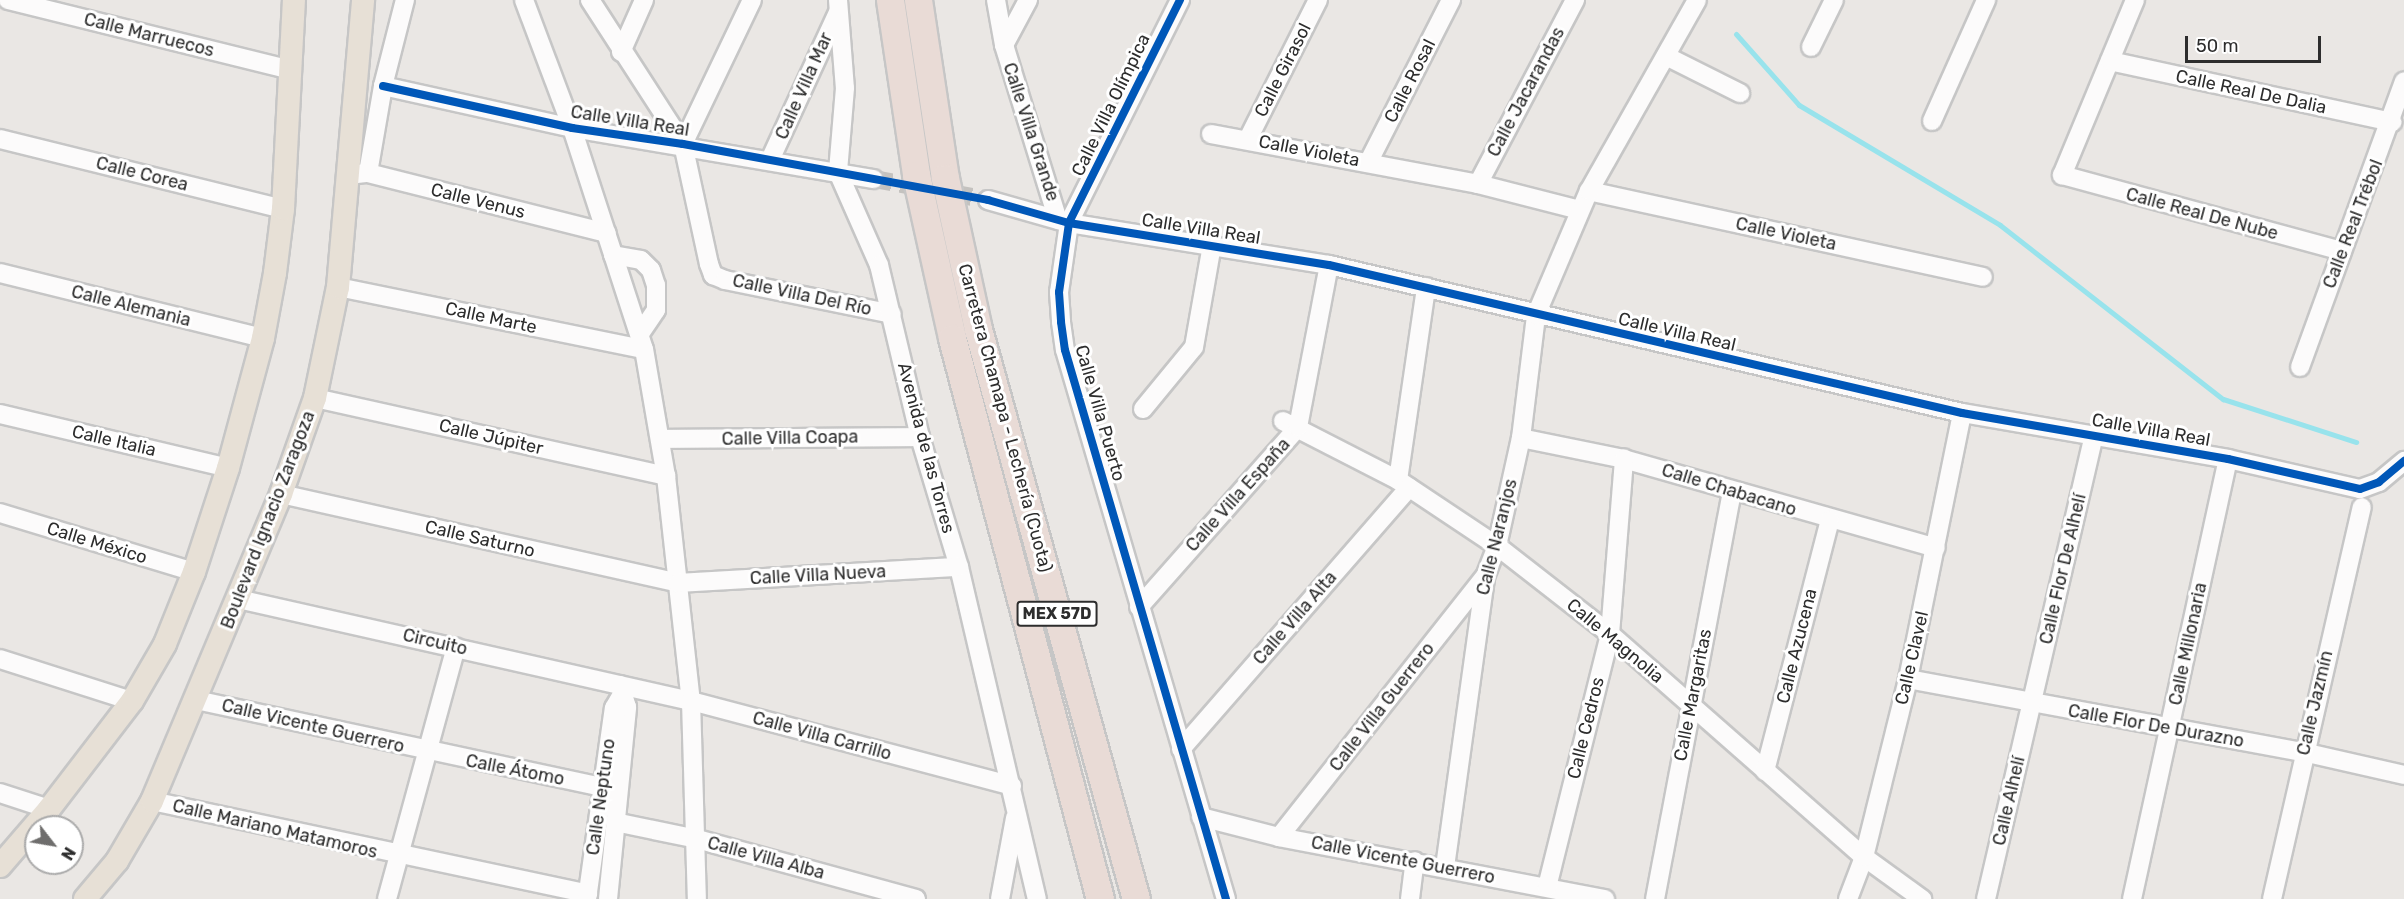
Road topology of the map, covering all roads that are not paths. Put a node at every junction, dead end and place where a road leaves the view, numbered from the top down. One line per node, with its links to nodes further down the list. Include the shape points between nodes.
1 (8, 0): 27 (street, Calle Marruecos)
2 (294, 0): 27 (main road)
3 (363, 0): 41 (main road, Boulevard Ignacio Zaragoza)
4 (405, 0): 29 (street)
5 (524, 0): 33 (street)
6 (590, 0): 24 (street)
7 (644, 0): 24 (street)
8 (752, 0): 37 (street)
9 (890, 0): 132 (highway, Carretera Chamapa - Lechería (Cuota) / MEX 57D, via 916,175 952,338)
10 (918, 0): 133 (highway, Carretera Chamapa - Lechería (Cuota) / MEX 57D, via 945,178 978,329)
11 (996, 0): 22 (street, Calle Villa Grande)
12 (1028, 0): 22 (street, Calle Villa Grande)
13 (1180, 0): 48 (street, Calle Villa Olímpica)
14 (1318, 0): 36 (street, Calle Girasol)
15 (1451, 0): 39 (street, Calle Rosal)
16 (1575, 0): 43 (street, Calle Jacarandas)
17 (1697, 0): 25 (street, Calle Naranjos)
18 (1834, 0): 23 (street)
19 (1986, 0): 31 (street)
20 (2135, 0): 26 (street)
21 (838, 5): 38 (street, Calle Villa Mar); 40 (street, via 844,88)
22 (1004, 45): 48 (street, Calle Villa Grande)
23 (1811, 47)
24 (621, 52): 37 (street)
25 (1666, 56): 30 (street); 44 (street, Calle Naranjos)
26 (2110, 61): 32 (street, Calle Real De Dalia); 51 (street, Calle Real De Nube, via 2062,175)
27 (290, 70): 46 (main road)
28 (2404, 81): 32 (street, Calle Real Trébol)
29 (383, 86): 33 (street, Calle Villa Real); 41 (street)
30 (1740, 93)
31 (1932, 121)
32 (2392, 122): 51 (street, Calle Real Trébol)
33 (572, 128): 37 (street, Calle Villa Real); 49 (street)
34 (1211, 134): 36 (street, Calle Violeta)
35 (0, 139): 46 (street, Calle Corea)
36 (1248, 139): 39 (street, Calle Violeta)
37 (683, 144): 38 (street, Calle Villa Real); 58 (street, Calle Villa Del Río, via 714,275)
38 (770, 160): 40 (street, Calle Villa Real)
39 (1368, 163): 43 (street, Calle Violeta)
40 (838, 172): 42 (street, Calle Villa Real); 58 (street, Avenida de las Torres, via 865,226)
41 (358, 174): 49 (street, Calle Venus); 56 (main road, Boulevard Ignacio Zaragoza)
42 (874, 179)
43 (1478, 184): 47 (street, Calle Violeta)
44 (1589, 191): 47 (street, Calle Naranjos); 55 (street, Calle Violeta)
45 (988, 200): 48 (street, Calle Villa Real)
46 (283, 209): 60 (main road)
47 (1580, 210): 59 (street, Calle Naranjos)
48 (1063, 221): 50 (street, Calle Villa Real); 90 (street, Calle Villa Puerto, via 1059,292 1065,350)
49 (607, 233): 52 (street)
50 (1212, 245): 53 (street, Calle Villa Real); 64 (street, via 1194,347)
51 (2342, 251): 62 (street, Calle Real Trébol)
52 (613, 255): 61 (street); 61 (street, via 641,260 651,270 656,285 656,310)
53 (1329, 265): 57 (street, Calle Villa Real); 67 (street, Calle Villa España)
54 (0, 273): 60 (street, Calle Alemania)
55 (1983, 277)
56 (338, 287): 61 (street, Calle Marte); 63 (main road, Boulevard Ignacio Zaragoza)
57 (1426, 287): 59 (street, Calle Villa Real); 77 (street)
58 (892, 314): 69 (street, Avenida de las Torres)
59 (1536, 315): 65 (street, Calle Villa Real); 70 (street, Calle Naranjos)
60 (262, 338): 75 (main road)
61 (642, 341): 71 (street)
62 (2300, 367)
63 (315, 398): 76 (street, Calle Júpiter); 79 (main road, Boulevard Ignacio Zaragoza)
64 (1143, 409)
65 (1962, 413): 68 (street, Calle Villa Real); 84 (street, Calle Clavel)
66 (0, 414): 75 (street, Calle Italia)
67 (1290, 424): 77 (street, Calle Magnolia); 90 (street, Calle Villa España)
68 (2094, 435): 73 (street, Calle Villa Real); 99 (street, Calle Flor De Alhelí)
69 (920, 437): 71 (street, Calle Villa Coapa); 85 (street, Avenida de las Torres)
70 (1521, 438): 72 (street, Calle Chabacano); 83 (street, Calle Naranjos)
71 (660, 439): 76 (street)
72 (1624, 459): 78 (street, Calle Chabacano); 91 (street, Calle Cedros)
73 (2228, 459): 80 (street, Calle Villa Real); 101 (street, Calle Millonaria)
74 (2404, 461): 80 (street)
75 (228, 468): 86 (main road)
76 (666, 477): 88 (street)
77 (1403, 484): 83 (street, Calle Magnolia); 102 (street, Calle Villa Alta)
78 (1732, 491): 82 (street, Calle Chabacano); 100 (street, Calle Margaritas)
79 (281, 494): 88 (street, Calle Saturno); 89 (main road, Boulevard Ignacio Zaragoza)
80 (2361, 498): 104 (street, Calle Jazmín)
81 (0, 513): 86 (street, Calle México)
82 (1830, 520): 84 (street, Calle Chabacano); 105 (street, Calle Azucena)
83 (1497, 546): 87 (street, Calle Naranjos); 91 (street, Calle Magnolia)
84 (1936, 548): 94 (street, Calle Clavel)
85 (959, 567): 88 (street, Calle Villa Nueva); 107 (street, Avenida de las Torres)
86 (194, 572): 97 (main road, via 165,644)
87 (1485, 577): 115 (street, Calle Villa Guerrero); 121 (street, Calle Naranjos)
88 (678, 583): 98 (street)
89 (238, 598): 92 (street, Circuito); 96 (main road, Boulevard Ignacio Zaragoza)
90 (1139, 606): 102 (street, Calle Villa Puerto)
91 (1610, 634): 100 (street, Calle Magnolia); 122 (street, Calle Cedros)
92 (456, 647): 95 (street, Circuito); 103 (street)
93 (0, 658): 97 (street)
94 (1908, 679): 99 (street, Calle Flor De Durazno); 118 (street, Calle Clavel)
95 (624, 690): 98 (street, Calle Villa Carrillo); 108 (street, Calle Neptuno, via 614,708); 114 (street, Calle Neptuno, via 627,707)
96 (196, 700): 103 (street, Calle Vicente Guerrero); 110 (main road, Boulevard Ignacio Zaragoza)
97 (132, 701): 111 (main road)
98 (691, 701): 107 (street, Calle Villa Carrillo); 116 (street)
99 (2032, 703): 101 (street, Calle Flor De Durazno); 139 (street, Calle Alhelí)
100 (1691, 706): 105 (street, Calle Magnolia); 136 (street, Calle Margaritas)
101 (2169, 729): 104 (street, Calle Flor De Durazno); 140 (street, Calle Millonaria)
102 (1182, 749): 113 (street, Calle Villa Puerto)
103 (429, 752): 108 (street, Calle Átomo); 117 (street)
104 (2303, 752): 106 (street, Calle Flor De Durazno); 141 (street, Calle Jazmín)
105 (1765, 771): 118 (street, Calle Magnolia)
106 (2404, 775)
107 (1011, 786): 112 (street, Avenida de las Torres)
108 (601, 787): 123 (street, Calle Neptuno)
109 (0, 793): 111 (street)
110 (152, 801): 117 (street, Calle Mariano Matamoros); 125 (main road, Boulevard Ignacio Zaragoza, via 117,861)
111 (49, 809): 120 (main road)
112 (1017, 811): 130 (street); 131 (street, Avenida de las Torres)
113 (1201, 818): 115 (street, Calle Vicente Guerrero); 134 (street, Calle Villa Puerto)
114 (615, 822): 116 (street, Calle Villa Alba); 127 (street, Calle Neptuno)
115 (1279, 837): 119 (street, Calle Vicente Guerrero)
116 (697, 839): 128 (street); 129 (street, Calle Villa Alba)
117 (397, 856): 123 (street, Calle Mariano Matamoros); 126 (street)
118 (1864, 857): 137 (street, Calle Clavel); 138 (street, Calle Magnolia)
119 (1415, 861): 121 (street, Calle Vicente Guerrero); 135 (street)
120 (0, 866)
121 (1445, 867): 122 (street, Calle Vicente Guerrero)
122 (1547, 887): 124 (street, Calle Vicente Guerrero)
123 (588, 896)
124 (1599, 898)
125 (85, 899)
126 (387, 899)
127 (608, 899)
128 (697, 899)
129 (916, 899)
130 (1000, 899)
131 (1037, 899)
132 (1100, 899)
133 (1137, 899)
134 (1226, 899)
135 (1410, 899)
136 (1655, 899)
137 (1848, 899)
138 (1922, 899)
139 (1986, 899)
140 (2132, 899)
141 (2272, 899)

